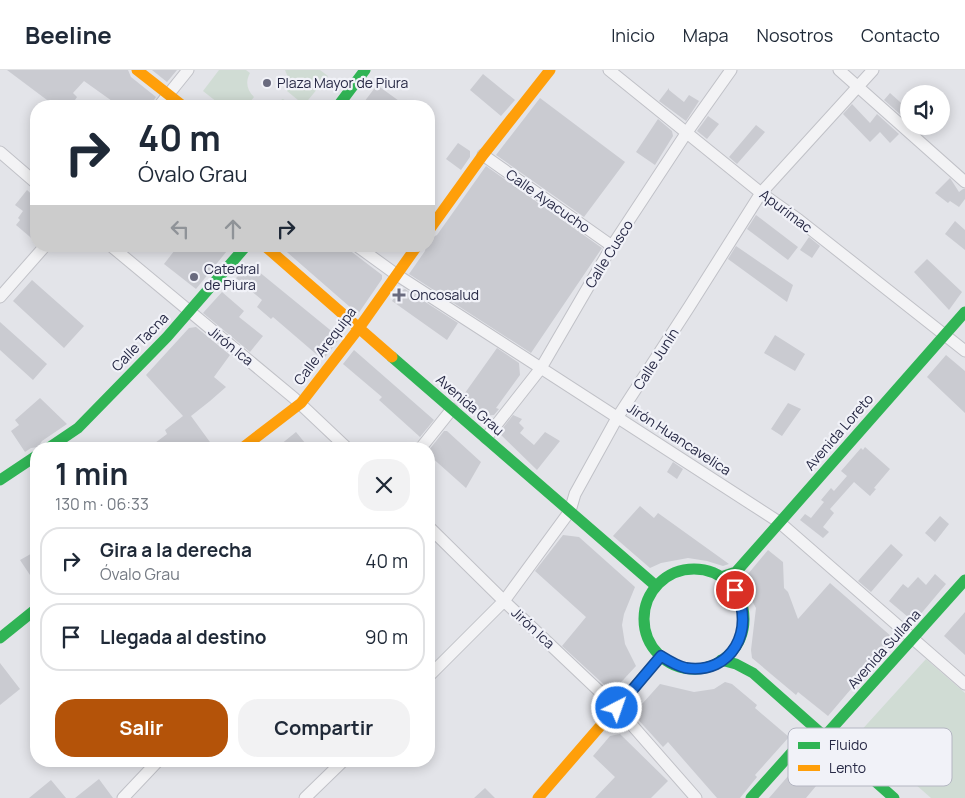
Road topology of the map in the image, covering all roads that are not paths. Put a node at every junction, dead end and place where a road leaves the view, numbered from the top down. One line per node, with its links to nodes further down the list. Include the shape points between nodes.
1 (137, 70): 10 (street)
2 (188, 70): 10 (street)
3 (365, 70): 13 (street)
4 (550, 70): 16 (street)
5 (608, 70): 14 (street, Apurímac)
6 (732, 70): 14 (street, Calle Cusco)
7 (839, 70): 9 (street)
8 (873, 70): 9 (street, Calle Junín)
9 (857, 86): 18 (street); 19 (street, Calle Junín)
10 (169, 94): 11 (street); 12 (street)
11 (164, 100)
12 (176, 100)
13 (342, 100)
14 (687, 132): 19 (street, Apurímac); 21 (street, Calle Cusco)
15 (0, 152): 17 (street)
16 (483, 155): 20 (street); 21 (street, Calle Ayacucho)
17 (30, 178)
18 (965, 182)
19 (761, 193): 33 (street, Apurímac); 38 (street, Calle Junín)
20 (435, 222)
21 (612, 246): 35 (street, Calle Cusco)
22 (39, 252): 29 (street)
23 (118, 252): 30 (street, Jirón Ica)
24 (241, 252): 30 (street, Calle Tacna)
25 (272, 252): 32 (street, Avenida Grau)
26 (365, 252): 28 (street, Jirón Huancavelica)
27 (414, 252): 28 (street, Calle Arequipa)
28 (397, 275): 32 (street, Calle Arequipa); 35 (street, Jirón Huancavelica)
29 (0, 296)
30 (189, 311): 36 (street, Jirón Ica); 40 (street, Calle Tacna, via 78,428)
31 (965, 312): 33 (street, Avenida Loreto)
32 (359, 328): 36 (street, Calle Arequipa); 37 (street, Avenida Grau)
33 (945, 334): 34 (street, Apurímac); 47 (street, Avenida Loreto)
34 (965, 351)
35 (541, 368): 38 (street, Jirón Huancavelica); 39 (street, Calle Cusco)
36 (301, 403): 41 (street, Calle Arequipa); 42 (street, Jirón Ica)
37 (452, 409): 39 (street, Avenida Grau); 43 (street)
38 (617, 418): 46 (street, Calle Junín, via 575,494); 47 (street, Jirón Huancavelica)
39 (486, 438): 46 (street, Avenida Grau)
40 (57, 442)
41 (250, 442)
42 (341, 442)
43 (426, 442)
44 (30, 460): 45 (street)
45 (0, 480)
46 (570, 512): 52 (street, Avenida Grau); 54 (street, Calle Junín)
47 (779, 522): 49 (street, Avenida Loreto); 57 (street, Jirón Huancavelica)
48 (435, 532): 54 (street, Jirón Ica)
49 (736, 572): 50 (street); 53 (street)
50 (720, 577): 52 (street, via 694,569 680,571); 53 (street)
51 (965, 580): 57 (street, Avenida Sullana)
52 (656, 586): 59 (street, via 644,614 645,630)
53 (735, 590): 58 (street, via 743,611 743,628)
54 (504, 601): 61 (street, Calle Junín); 64 (street, Jirón Ica)
55 (30, 614): 56 (street)
56 (0, 638)
57 (913, 640): 63 (street, Jirón Huancavelica); 66 (street, Avenida Sullana)
58 (738, 644): 60 (street); 62 (street, via 742,658)
59 (661, 656): 60 (street, via 684,668 704,667); 64 (street)
60 (722, 660): 62 (street)
61 (435, 670)
62 (753, 673): 65 (street)
63 (965, 684)
64 (617, 708): 73 (street); 74 (street, Jirón Ica)
65 (816, 728)
66 (832, 728)
67 (788, 757): 75 (street)
68 (152, 767): 71 (street)
69 (337, 767): 72 (street)
70 (881, 786): 76 (street)
71 (123, 798)
72 (304, 798)
73 (538, 798)
74 (696, 798)
75 (751, 798)
76 (894, 798)

